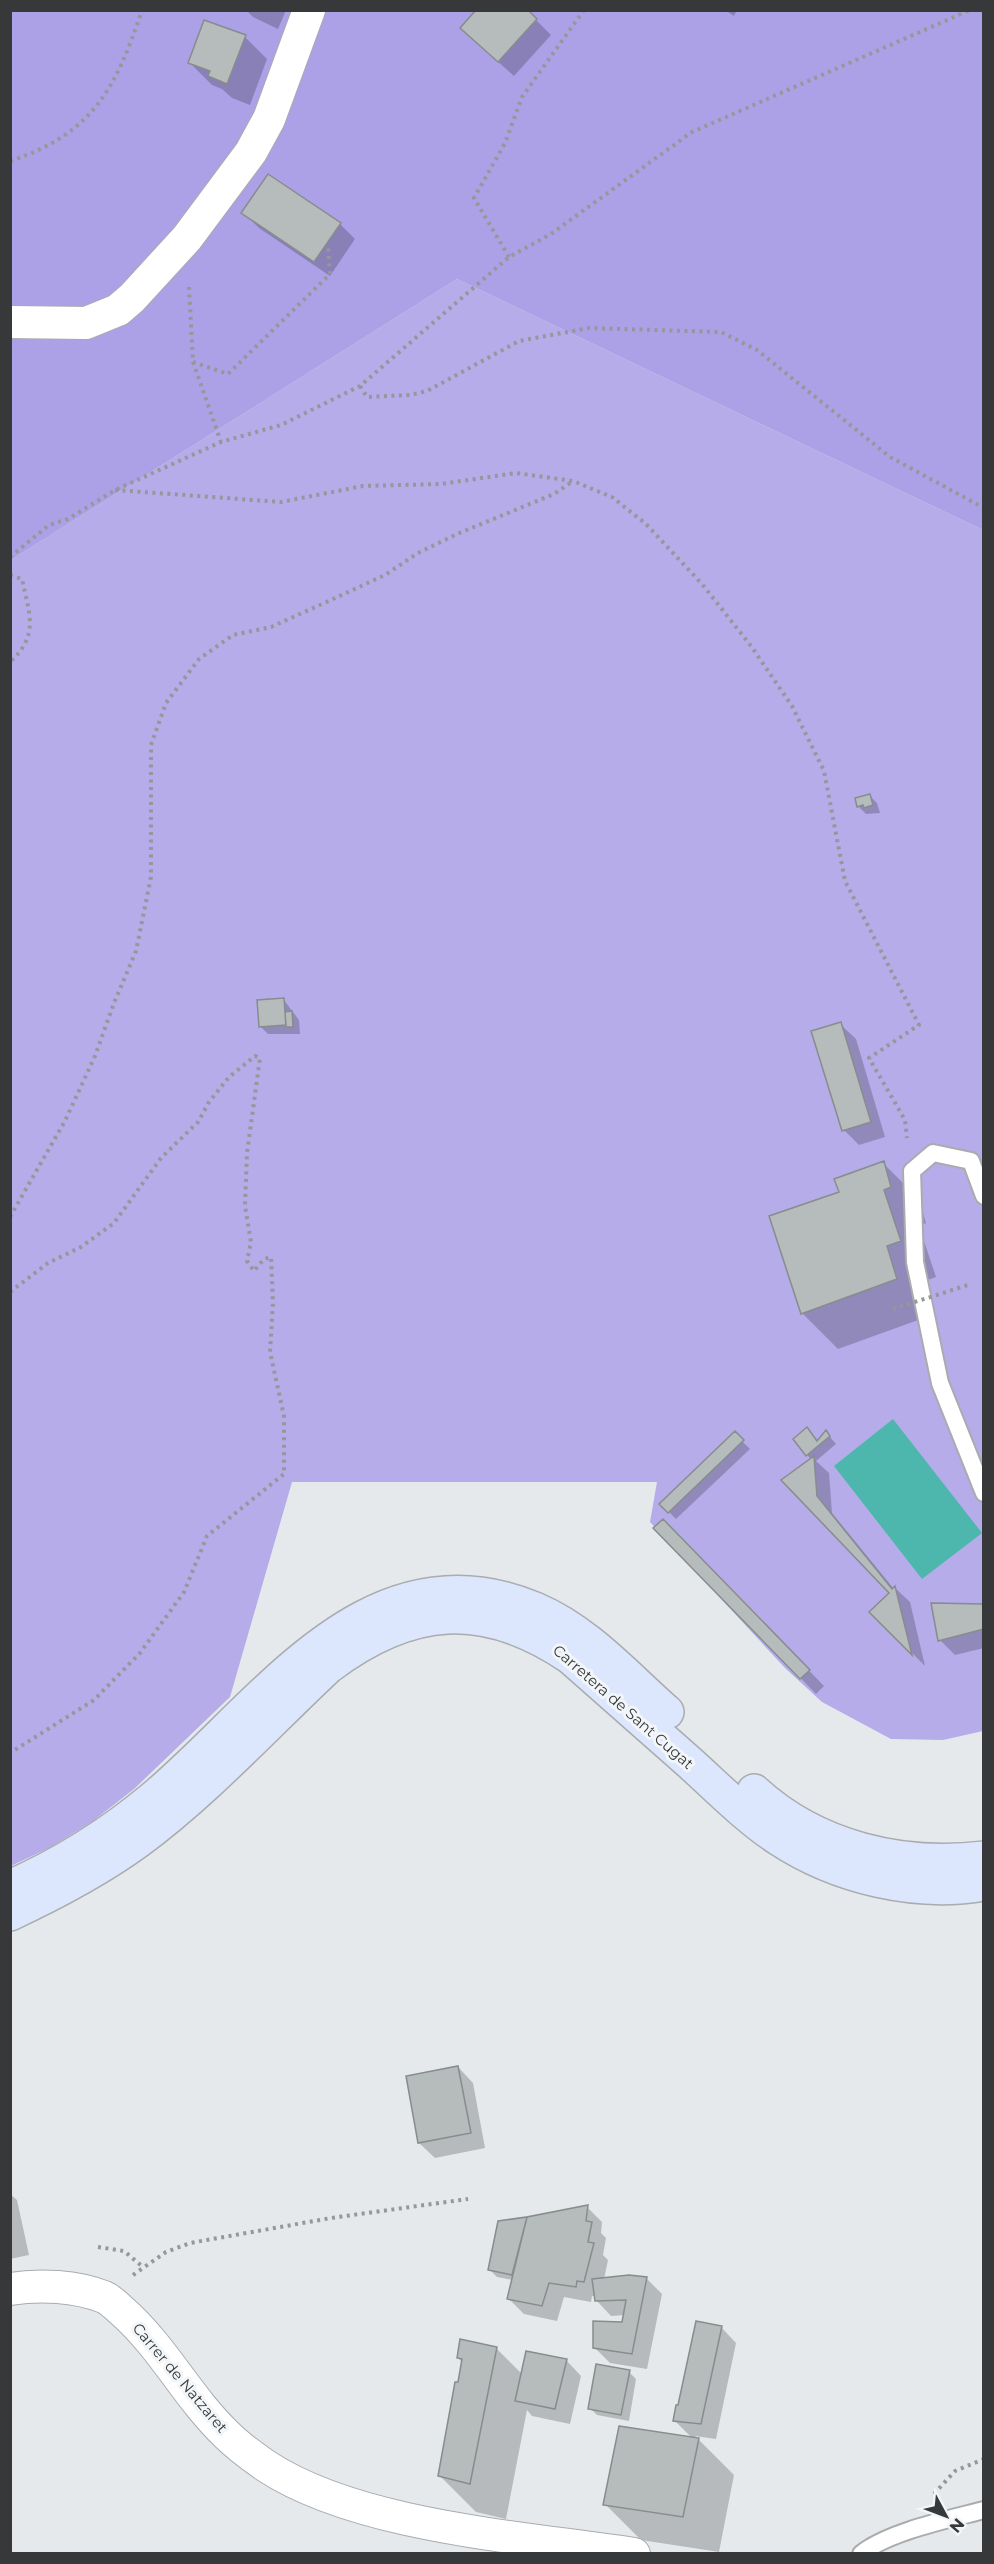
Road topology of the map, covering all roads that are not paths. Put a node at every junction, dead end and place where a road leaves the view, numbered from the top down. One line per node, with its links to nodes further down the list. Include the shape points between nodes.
1 (309, 10): 2 (street, via 269,120 251,152 187,238 132,298 103,318 68,324)
2 (10, 322)
3 (984, 1196): 4 (lane, via 971,1161 933,1154 912,1171 915,1262 940,1383)
4 (984, 1493)
5 (984, 1858): 7 (main road, Carretera de Sant Cugat, via 900,1859 867,1852 807,1829 758,1795 586,1639 519,1603 453,1592 391,1603 352,1622 310,1652 125,1820 64,1860)
6 (984, 1884): 8 (main road, Carretera de Sant Cugat, via 906,1884 831,1867 804,1854 754,1820 560,1650 526,1630 500,1621 446,1615 396,1627 350,1650 152,1830 105,1864)
7 (10, 1887)
8 (10, 1914)
9 (10, 2289): 11 (street, Carrer de Natzaret, via 75,2289 106,2298 136,2323 226,2435 302,2487 432,2524)
10 (984, 2510): 12 (lane, via 918,2529)
11 (634, 2553)
12 (861, 2553)

